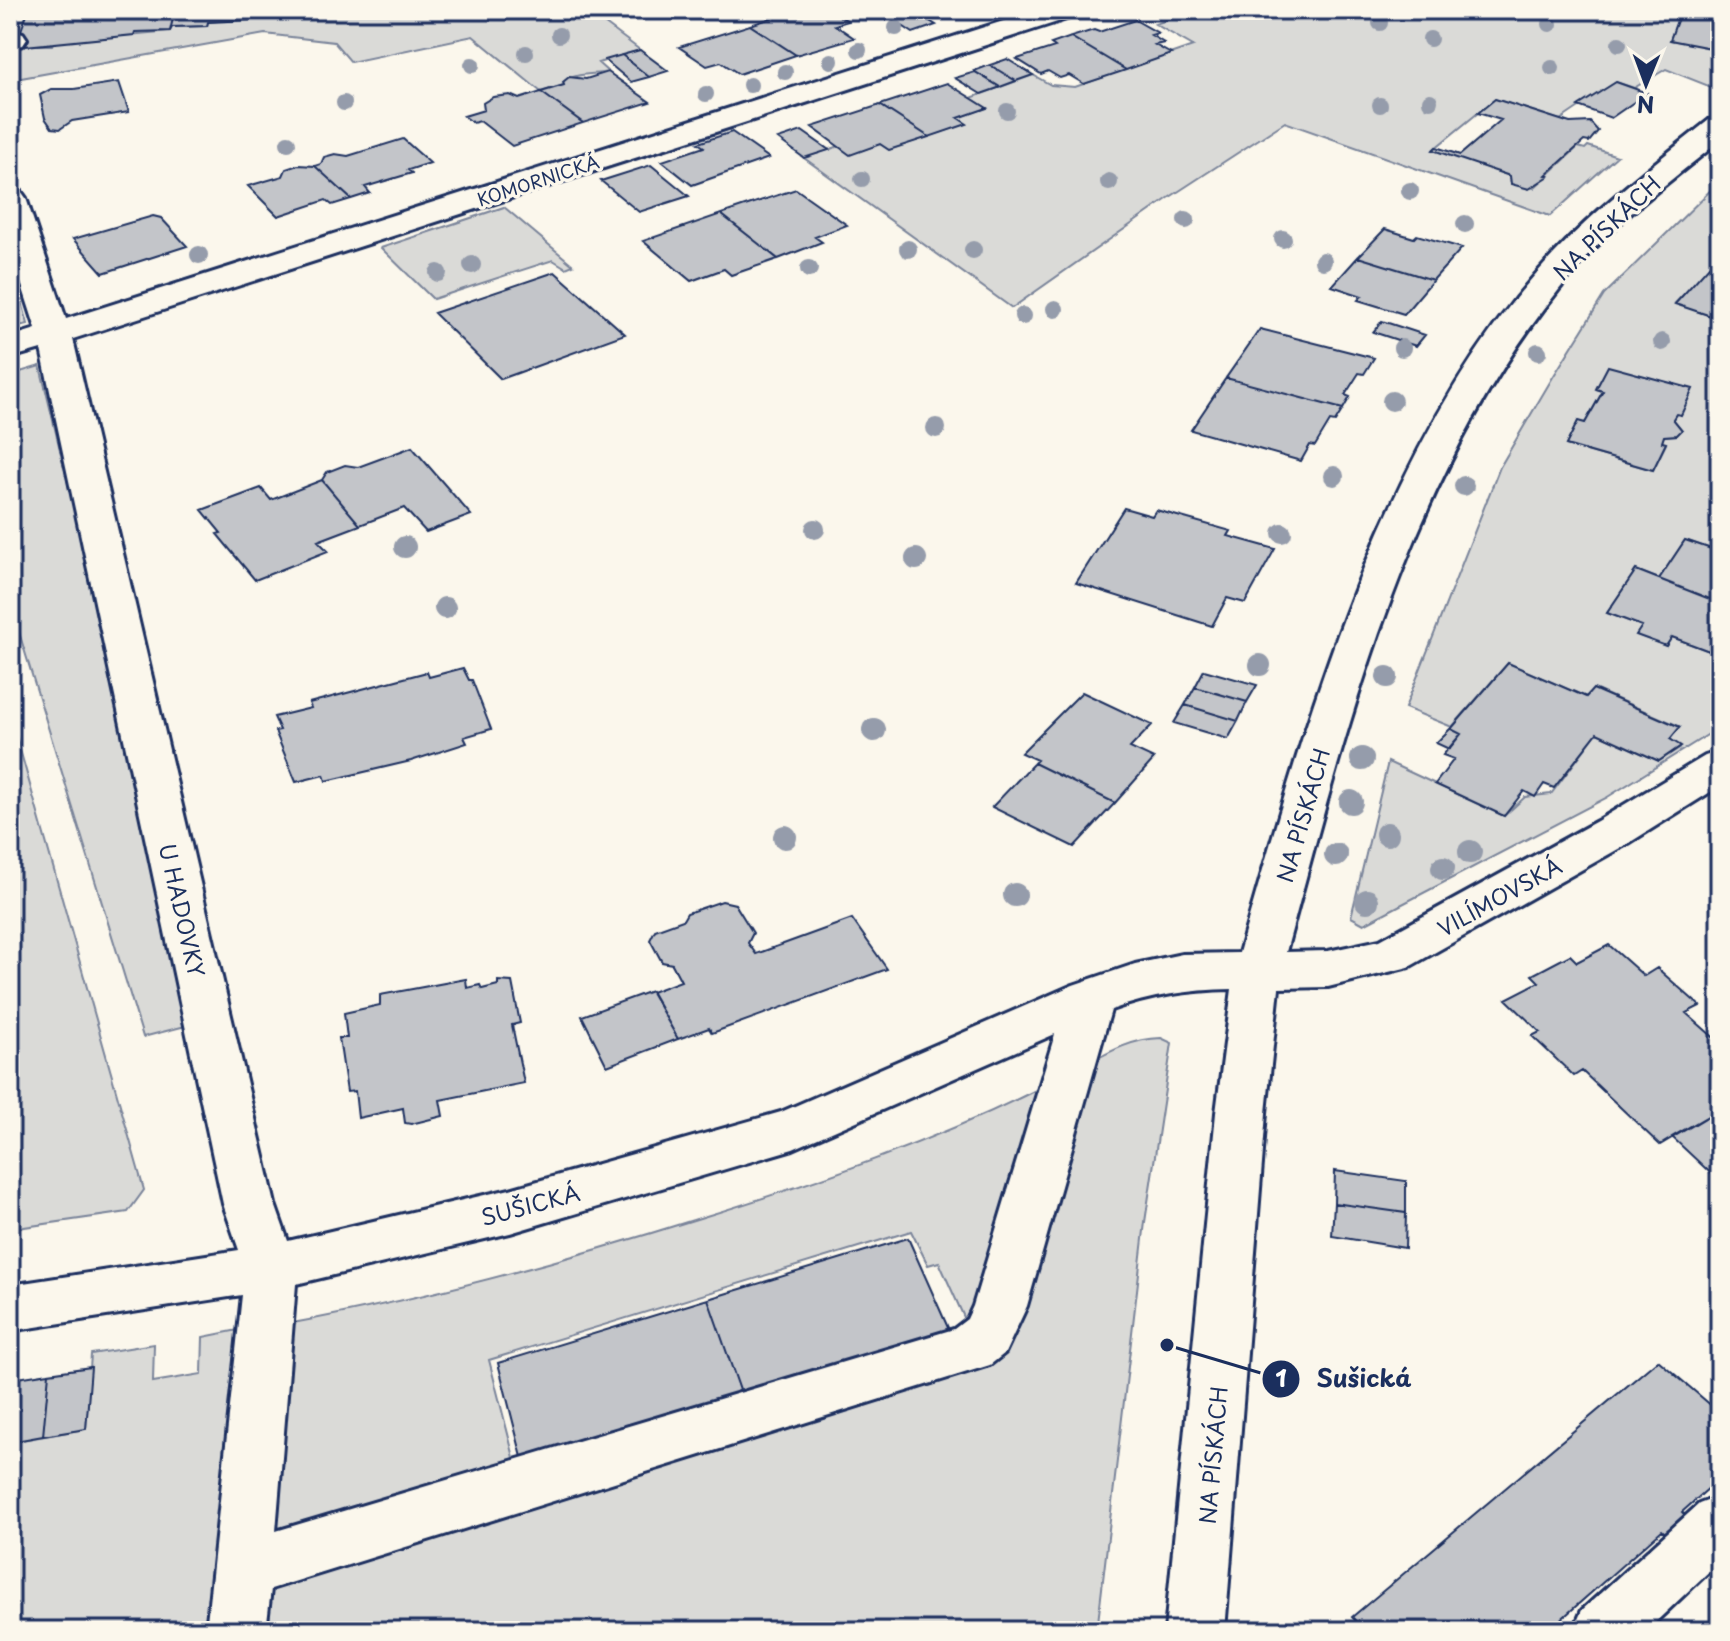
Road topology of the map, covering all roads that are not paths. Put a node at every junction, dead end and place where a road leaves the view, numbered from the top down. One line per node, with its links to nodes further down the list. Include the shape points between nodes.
1 (1066, 10): 4 (street, KOMORNICKÁ)
2 (1720, 126): 7 (street, NA PÍSKÁCH, via 1639,191 1565,261 1503,339 1449,427 1399,528 1316,760)
3 (10, 198): 4 (street, U HADOVKY)
4 (55, 336): 5 (street, KOMORNICKÁ); 9 (street, U HADOVKY, via 249,1204)
5 (10, 348)
6 (1720, 766): 7 (street, VILÍMOVSKÁ, via 1392,955 1328,969)
7 (1258, 969): 8 (street, SUŠICKÁ, via 1182,972); 14 (street, NA PÍSKÁCH)
8 (1090, 998): 9 (street, SUŠICKÁ, via 793,1129 510,1211); 12 (street, via 1000,1306 986,1336 971,1348)
9 (271, 1268): 10 (street, SUŠICKÁ); 12 (street, U HADOVKY)
10 (10, 1308)
11 (1720, 1523): 15 (street)
12 (244, 1569): 13 (street, U HADOVKY)
13 (236, 1631)
14 (1195, 1631)
15 (1603, 1631)

